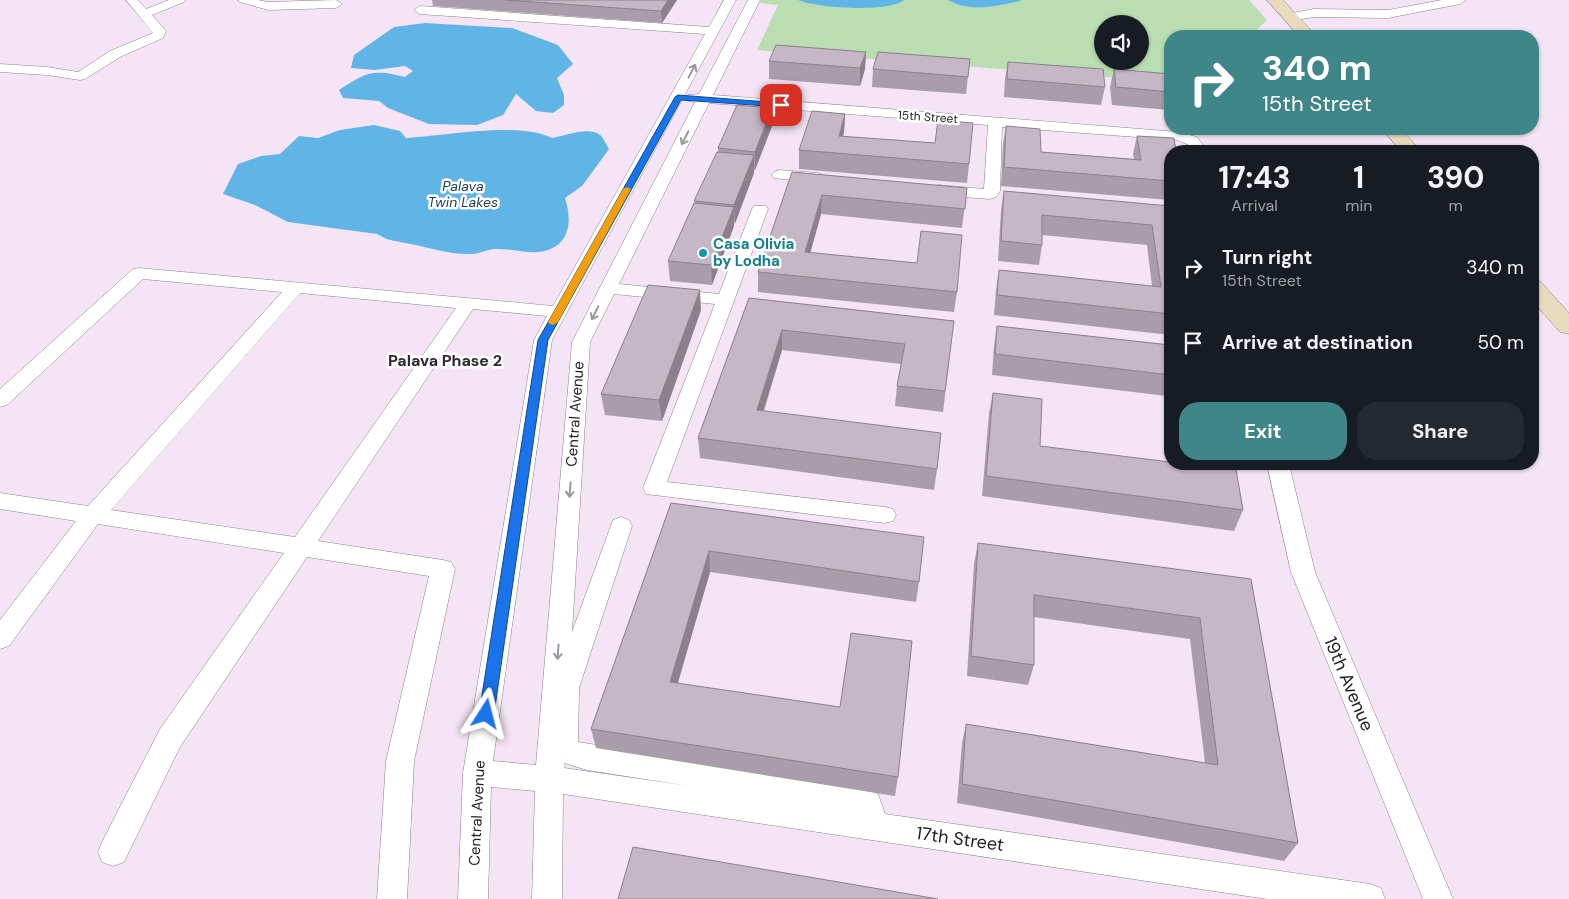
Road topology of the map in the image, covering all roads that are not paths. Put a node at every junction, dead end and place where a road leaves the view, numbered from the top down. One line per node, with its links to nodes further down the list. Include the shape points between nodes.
1 (132, 0): 10 (street)
2 (180, 0): 10 (street)
3 (244, 0): 9 (street, via 268,6)
4 (431, 0): 13 (street, via 420,10)
5 (730, 0): 13 (street, Central Avenue)
6 (754, 0): 16 (street, Central Avenue)
7 (1275, 0): 11 (main road)
8 (1460, 0): 11 (street, via 1381,15 1314,13)
9 (336, 4)
10 (146, 13): 14 (street, via 160,31 159,35 115,54 80,76)
11 (1291, 17): 12 (main road)
12 (1303, 30)
13 (714, 31): 15 (street, Central Avenue, one-way to 13)
14 (0, 68)
15 (678, 97): 16 (street, 15th Street); 32 (street, Central Avenue)
16 (705, 99): 17 (street, 15th Street); 28 (street, Central Avenue, one-way to 28)
17 (995, 122): 18 (street, 15th Street); 25 (street, via 990,194)
18 (1164, 135)
19 (1165, 135): 21 (street, 15th Street, via 1191,139)
20 (1396, 135): 22 (main road)
21 (1198, 145)
22 (1406, 145)
23 (779, 175): 24 (street)
24 (837, 180)
25 (923, 188)
26 (760, 209): 30 (street)
27 (296, 288): 31 (street); 34 (street, via 139,273); 37 (street)
28 (607, 288): 30 (street); 43 (street, Central Avenue, one-way to 43, via 581,342)
29 (1539, 294): 33 (main road)
30 (726, 300): 38 (street, via 654,488)
31 (468, 303): 32 (street); 40 (street)
32 (559, 312): 42 (street, Central Avenue, via 543,340)
33 (1569, 327)
34 (0, 400)
35 (1279, 470): 50 (street, 19th Avenue, via 1303,572)
36 (0, 501): 37 (street)
37 (93, 515): 40 (street); 41 (street)
38 (885, 515)
39 (621, 526): 44 (street, via 566,688 564,748 587,757 859,800 868,804)
40 (302, 547): 45 (street, via 170,738); 46 (street, via 443,569 400,761)
41 (0, 639)
42 (478, 773): 43 (street, 17th Street); 47 (street, Central Avenue)
43 (549, 779): 44 (street, 17th Street); 48 (street, Central Avenue)
44 (871, 826): 49 (street, 17th Street)
45 (113, 852)
46 (392, 899)
47 (473, 899)
48 (547, 899)
49 (1370, 899)
50 (1438, 899)

